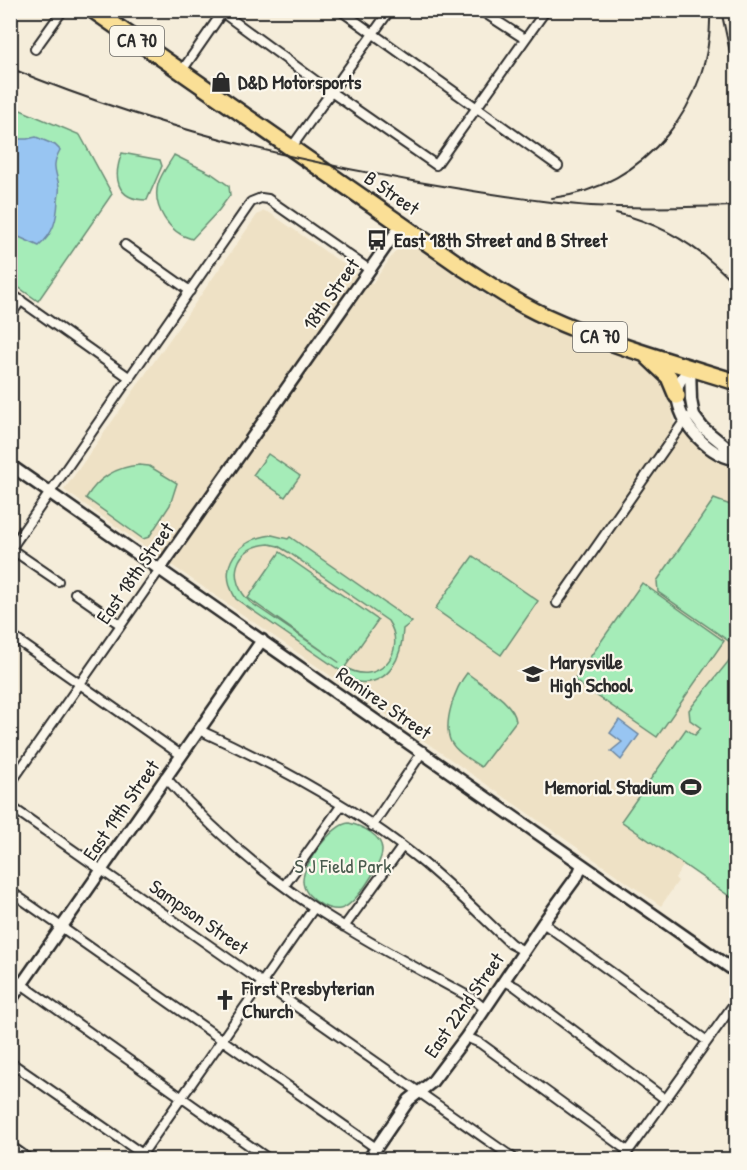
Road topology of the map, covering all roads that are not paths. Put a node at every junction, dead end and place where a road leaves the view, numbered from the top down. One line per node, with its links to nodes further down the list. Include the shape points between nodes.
1 (63, 10): 10 (street)
2 (93, 10): 11 (highway, B Street / CA 70)
3 (340, 10): 8 (street)
4 (390, 10): 8 (street)
5 (480, 10): 9 (street)
6 (546, 10): 9 (street)
7 (224, 12): 11 (street); 12 (street)
8 (372, 34): 12 (street); 13 (street)
9 (525, 39): 13 (street)
10 (36, 49)
11 (181, 72): 14 (highway, B Street / CA 70)
12 (331, 92): 13 (street, via 436,165); 14 (street)
13 (476, 108): 15 (street)
14 (291, 148): 16 (highway, B Street / CA 70)
15 (558, 166)
16 (401, 225): 18 (street, 18th Street); 23 (highway, B Street / CA 70, via 526,307)
17 (125, 245): 19 (street)
18 (370, 270): 19 (street, via 261,198 251,202); 27 (street, 18th Street)
19 (190, 291): 25 (street)
20 (10, 293): 21 (street)
21 (21, 300): 22 (street); 25 (street)
22 (10, 316)
23 (640, 351): 24 (highway, B Street / CA 70); 28 (highway, via 669,376)
24 (690, 368): 26 (highway, CA 70); 28 (street, via 679,383); 29 (street)
25 (130, 378): 33 (street)
26 (736, 382)
27 (290, 383): 35 (street, East 18th Street)
28 (677, 396): 30 (street)
29 (692, 408): 30 (street); 31 (street, via 698,422 730,450)
30 (686, 420): 31 (street, via 706,444 724,458); 38 (street)
31 (735, 460)
32 (10, 465): 33 (street, Ramirez Street)
33 (50, 493): 34 (street); 35 (street, Ramirez Street)
34 (11, 549): 36 (street)
35 (160, 569): 39 (street, East 18th Street); 41 (street, Ramirez Street)
36 (58, 581)
37 (75, 593): 39 (street)
38 (557, 603)
39 (121, 625): 42 (street, East 18th Street)
40 (10, 635): 42 (street)
41 (262, 640): 43 (street, East 19th Street); 44 (street, Ramirez Street)
42 (80, 683): 45 (street); 47 (street, East 18th Street)
43 (199, 730): 45 (street, East 19th Street); 49 (street, via 262,759)
44 (423, 751): 50 (street); 52 (street, Ramirez Street)
45 (181, 754): 46 (street, East 19th Street)
46 (165, 777): 53 (street, East 19th Street); 54 (street, via 225,839)
47 (10, 784)
48 (10, 806): 53 (street, Sampson Street)
49 (341, 806): 50 (street); 54 (street)
50 (372, 826): 51 (street)
51 (402, 847): 59 (street); 60 (street, via 511,944)
52 (582, 865): 57 (street, East 22nd Street); 61 (street, Ramirez Street)
53 (102, 869): 58 (street, East 19th Street); 63 (street, Sampson Street)
54 (284, 886): 56 (street)
55 (10, 891): 58 (street)
56 (314, 908): 59 (street); 63 (street)
57 (543, 923): 60 (street, East 22nd Street); 71 (street)
58 (62, 926): 65 (street, East 19th Street); 70 (street)
59 (345, 927): 68 (street)
60 (524, 951): 64 (street, East 22nd Street)
61 (736, 972)
62 (10, 976): 65 (street)
63 (262, 981): 70 (street); 73 (street, Sampson Street)
64 (504, 981): 68 (street, East 22nd Street); 75 (street)
65 (22, 984): 66 (street, East 19th Street); 74 (street)
66 (10, 1001)
67 (736, 1001): 71 (street)
68 (485, 1009): 69 (street, East 22nd Street)
69 (466, 1037): 73 (street, East 22nd Street, via 432,1083); 78 (street, via 480,1043)
70 (223, 1039): 74 (street); 77 (street)
71 (707, 1041): 75 (street)
72 (10, 1062): 79 (street)
73 (421, 1091): 77 (street, East 22nd Street, via 410,1100); 84 (street, Sampson Street)
74 (182, 1096): 79 (street); 82 (street)
75 (665, 1100): 78 (street)
76 (10, 1147): 80 (street)
77 (376, 1148): 83 (street, East 22nd Street)
78 (628, 1151): 85 (street)
79 (140, 1156): 81 (street)
80 (28, 1160)
81 (151, 1160)
82 (270, 1160)
83 (368, 1160)
84 (516, 1160)
85 (622, 1160)

